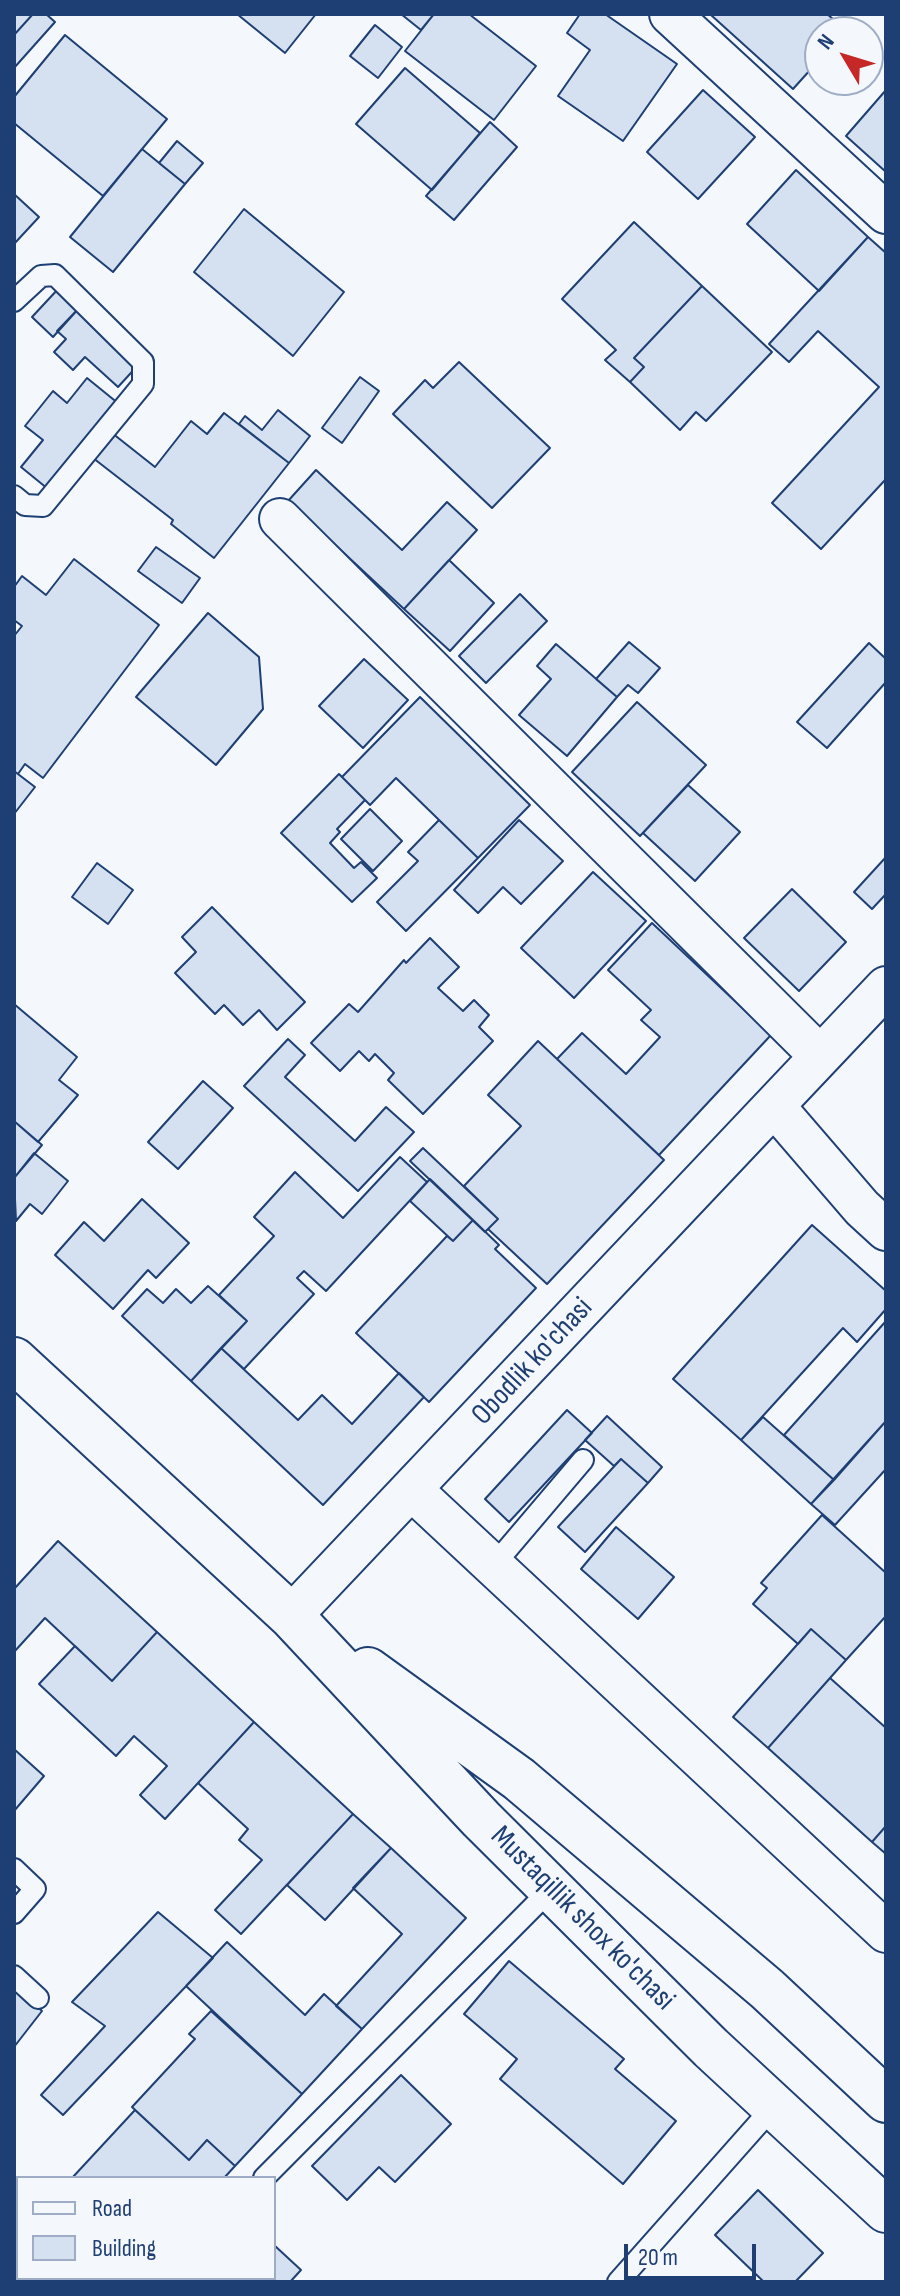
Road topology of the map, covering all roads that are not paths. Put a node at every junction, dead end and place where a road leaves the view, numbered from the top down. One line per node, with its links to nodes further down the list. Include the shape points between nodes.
1 (670, 14): 2 (street)
2 (886, 213)
3 (14, 301): 4 (lane, via 41,276 55,275 143,362 143,384 43,506 25,505)
4 (14, 496)
5 (280, 519): 7 (street)
6 (886, 987): 7 (street, Obodlik ko'chasi)
7 (820, 1056): 8 (street, Obodlik ko'chasi)
8 (775, 1107): 9 (street); 12 (street, Obodlik ko'chasi)
9 (886, 1230)
10 (14, 1360): 14 (main road, Mustaqillik shox ko'chasi)
11 (583, 1460): 13 (lane)
12 (412, 1490): 13 (street); 14 (street, Obodlik ko'chasi)
13 (493, 1566): 18 (street)
14 (291, 1616): 16 (main road, Mustaqillik shox ko'chasi); 21 (main road, Mustaqillik shox ko'chasi, via 519,1779 767,1989)
15 (14, 1869): 17 (lane, via 35,1889)
16 (551, 1889): 22 (main road, Mustaqillik shox ko'chasi); 23 (lane)
17 (14, 1913)
18 (886, 1932)
19 (14, 1976): 20 (lane)
20 (38, 1998)
21 (886, 2100)
22 (774, 2106): 24 (main road, Mustaqillik shox ko'chasi); 25 (lane)
23 (266, 2176)
24 (886, 2210)
25 (618, 2282)

